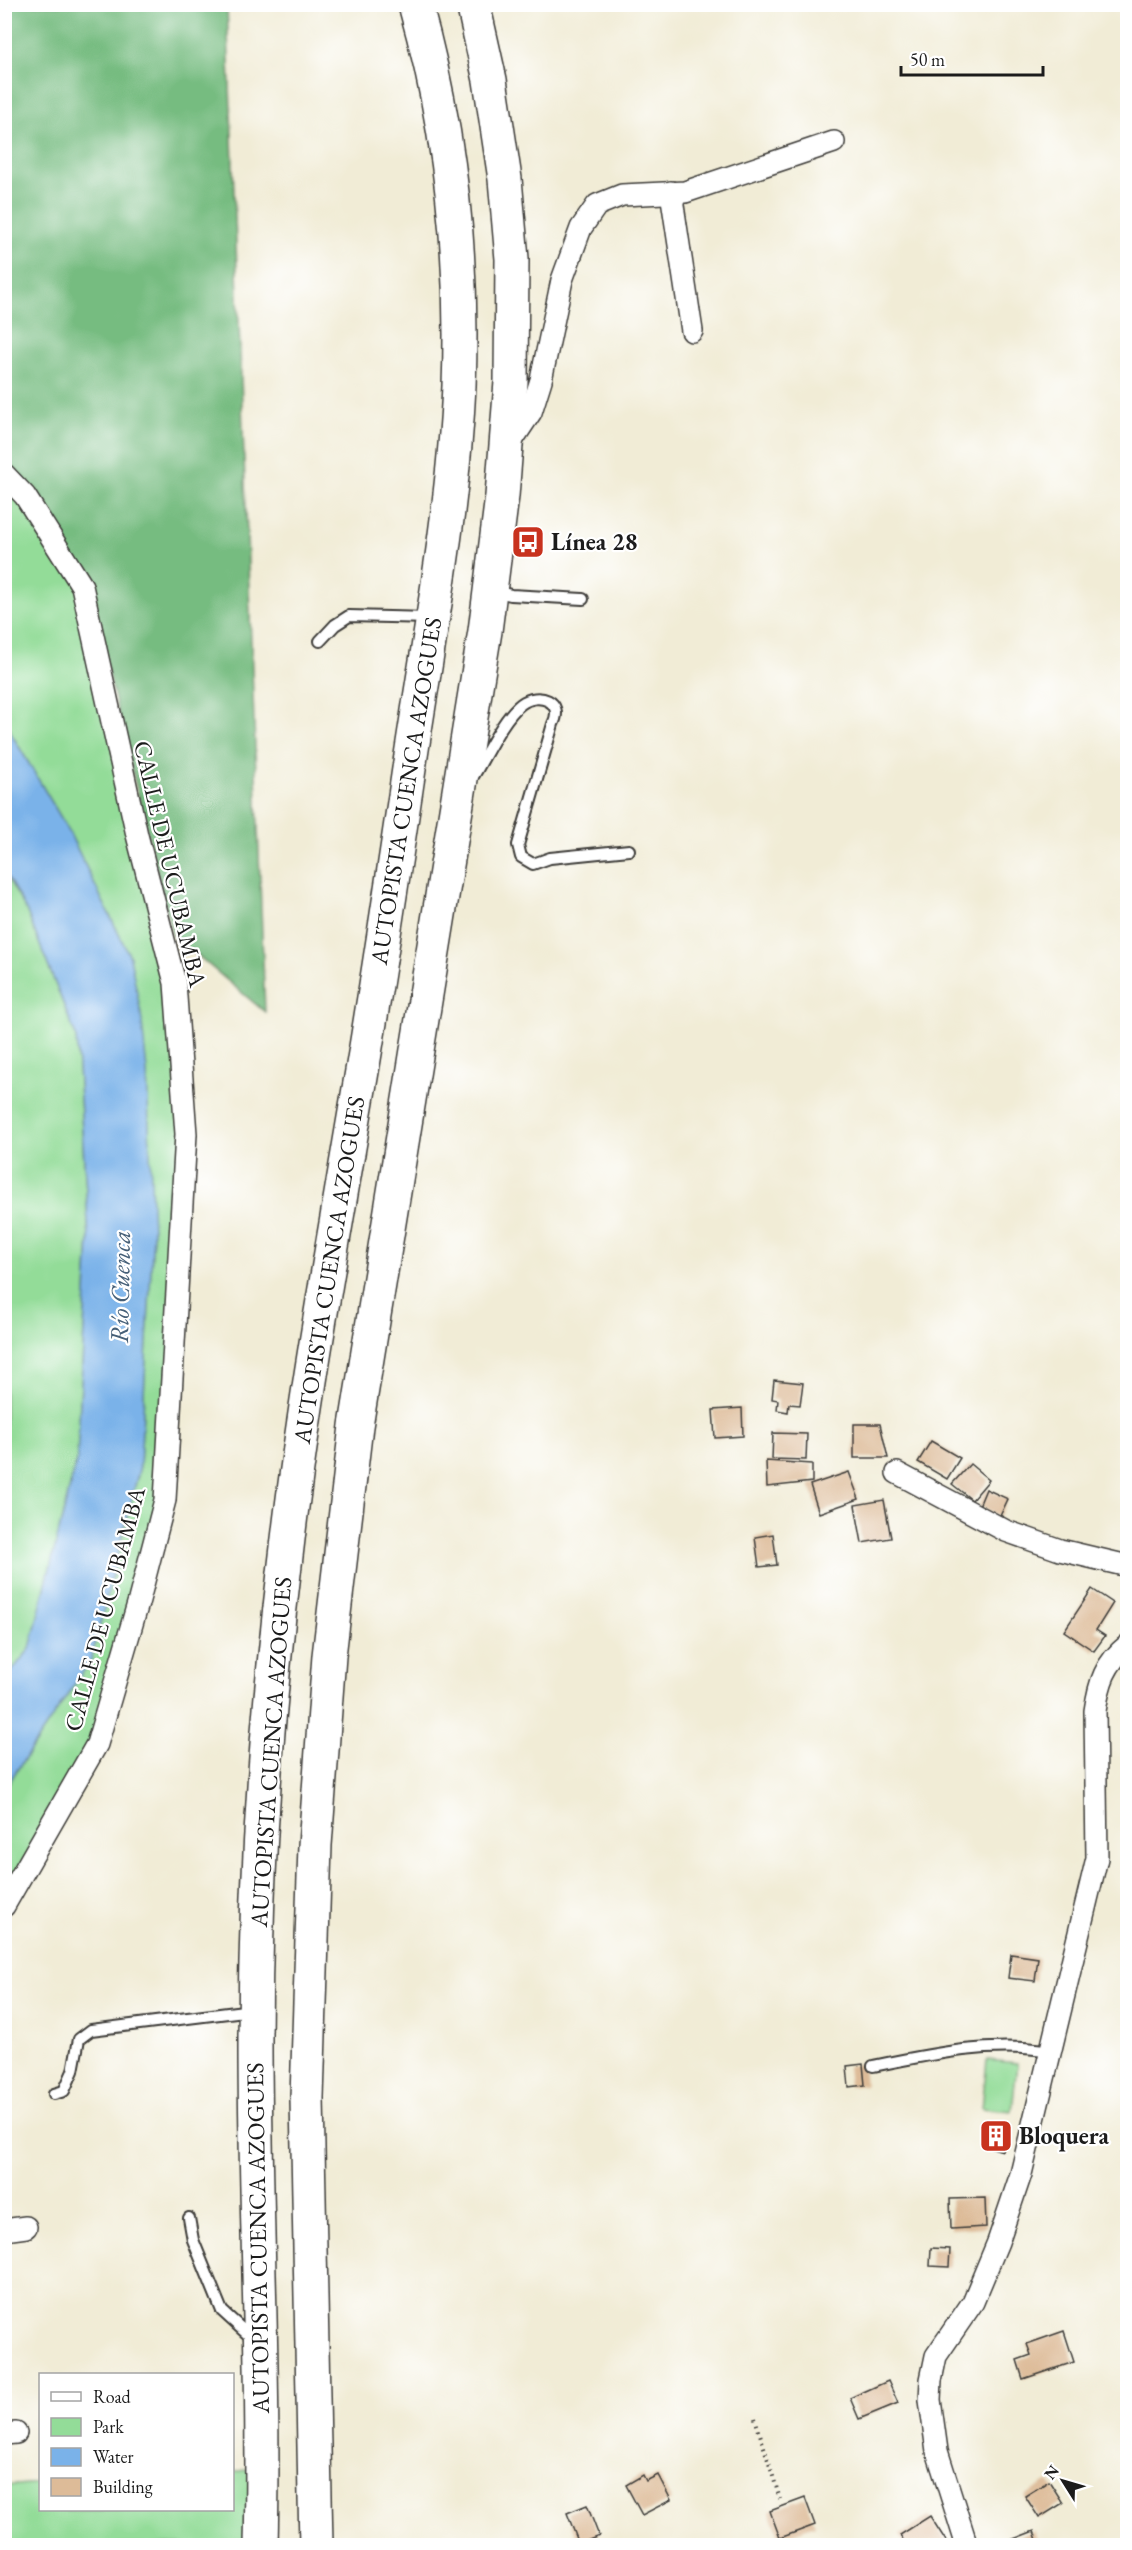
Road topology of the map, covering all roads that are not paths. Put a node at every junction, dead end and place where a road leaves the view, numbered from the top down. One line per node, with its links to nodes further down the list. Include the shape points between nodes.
1 (415, 4): 10 (highway, AUTOPISTA CUENCA AZOGUES, via 441,111 459,270 456,432)
2 (473, 4): 6 (highway, AUTOPISTA CUENCA AZOGUES, via 498,128 510,232 513,335)
3 (834, 142): 4 (street, via 684,192)
4 (671, 192): 5 (street); 6 (street, via 622,195 597,205 581,228 562,280 531,412)
5 (692, 331)
6 (507, 448): 8 (highway, AUTOPISTA CUENCA AZOGUES)
7 (4, 474): 17 (street, CALLE DE UCUBAMBA, via 25,496 82,586 137,835 175,983 186,1134 165,1500 97,1743)
8 (490, 590): 9 (lane); 12 (highway, AUTOPISTA CUENCA AZOGUES)
9 (583, 599)
10 (433, 618): 11 (lane, via 349,616); 18 (highway, AUTOPISTA CUENCA AZOGUES, via 285,1558 261,1829)
11 (320, 640)
12 (458, 801): 13 (lane, via 510,716 522,703 547,699 555,706 557,716 518,845 521,857 533,864 550,858); 27 (highway, AUTOPISTA CUENCA AZOGUES, via 356,1426 324,1710 307,2098)
13 (628, 850)
14 (897, 1473): 15 (street, via 1006,1531 1060,1550)
15 (1128, 1566)
16 (1128, 1645): 19 (street, via 1103,1672 1098,1692 1097,1858)
17 (4, 1906)
18 (255, 2009): 21 (lane, via 91,2030 79,2039 73,2071 64,2091); 25 (highway, AUTOPISTA CUENCA AZOGUES)
19 (1050, 2051): 20 (lane, via 1024,2047 943,2051); 28 (street, via 1021,2174 998,2242 973,2302 936,2356 931,2380 938,2451)
20 (873, 2066)
21 (54, 2094)
22 (189, 2218): 25 (lane, via 193,2240 222,2311)
23 (26, 2227): 24 (street)
24 (4, 2229)
25 (260, 2345): 26 (highway, AUTOPISTA CUENCA AZOGUES)
26 (261, 2546)
27 (316, 2546)
28 (967, 2546)

